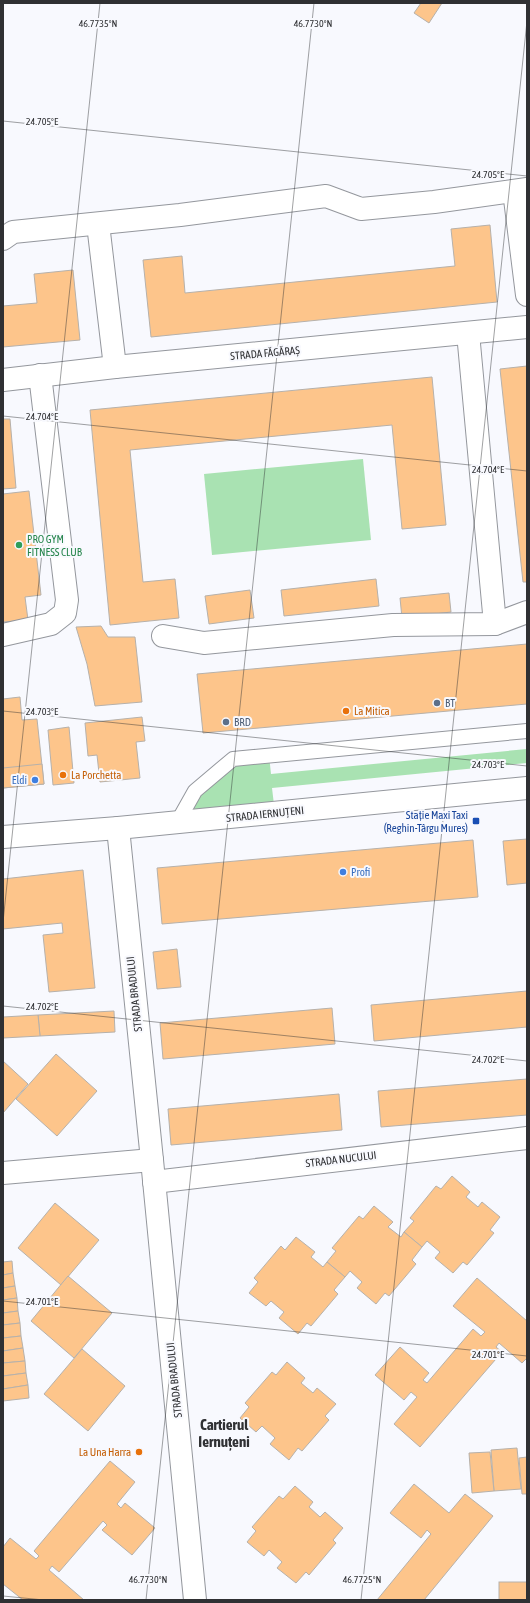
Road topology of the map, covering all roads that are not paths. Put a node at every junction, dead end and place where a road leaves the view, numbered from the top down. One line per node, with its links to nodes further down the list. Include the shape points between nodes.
1 (521, 190): 2 (street, via 361,209 326,196); 4 (street)
2 (98, 224): 3 (street, via 13,232); 7 (street)
3 (3, 239)
4 (527, 295)
5 (527, 327): 6 (street, STRADA FĂGĂRAȘ)
6 (468, 333): 7 (street, STRADA FĂGĂRAȘ); 11 (street)
7 (115, 367): 8 (street, STRADA FĂGĂRAȘ)
8 (40, 376): 9 (street, STRADA FĂGĂRAȘ); 12 (street, via 67,600 65,613 52,624)
9 (3, 380)
10 (527, 612): 11 (street)
11 (495, 624): 13 (street, via 393,625 204,643)
12 (3, 636)
13 (163, 636)
14 (527, 731): 16 (lane, via 233,759 194,791)
15 (527, 788): 16 (street, STRADA IERNUȚENI)
16 (178, 823): 17 (street, STRADA IERNUȚENI)
17 (118, 828): 18 (street, STRADA IERNUȚENI); 20 (street, STRADA BRADULUI)
18 (3, 837)
19 (527, 1138): 22 (street, STRADA NUCULUI)
20 (152, 1160): 21 (street); 22 (street, STRADA BRADULUI)
21 (3, 1173)
22 (154, 1182): 23 (street, STRADA BRADULUI)
23 (195, 1600)

